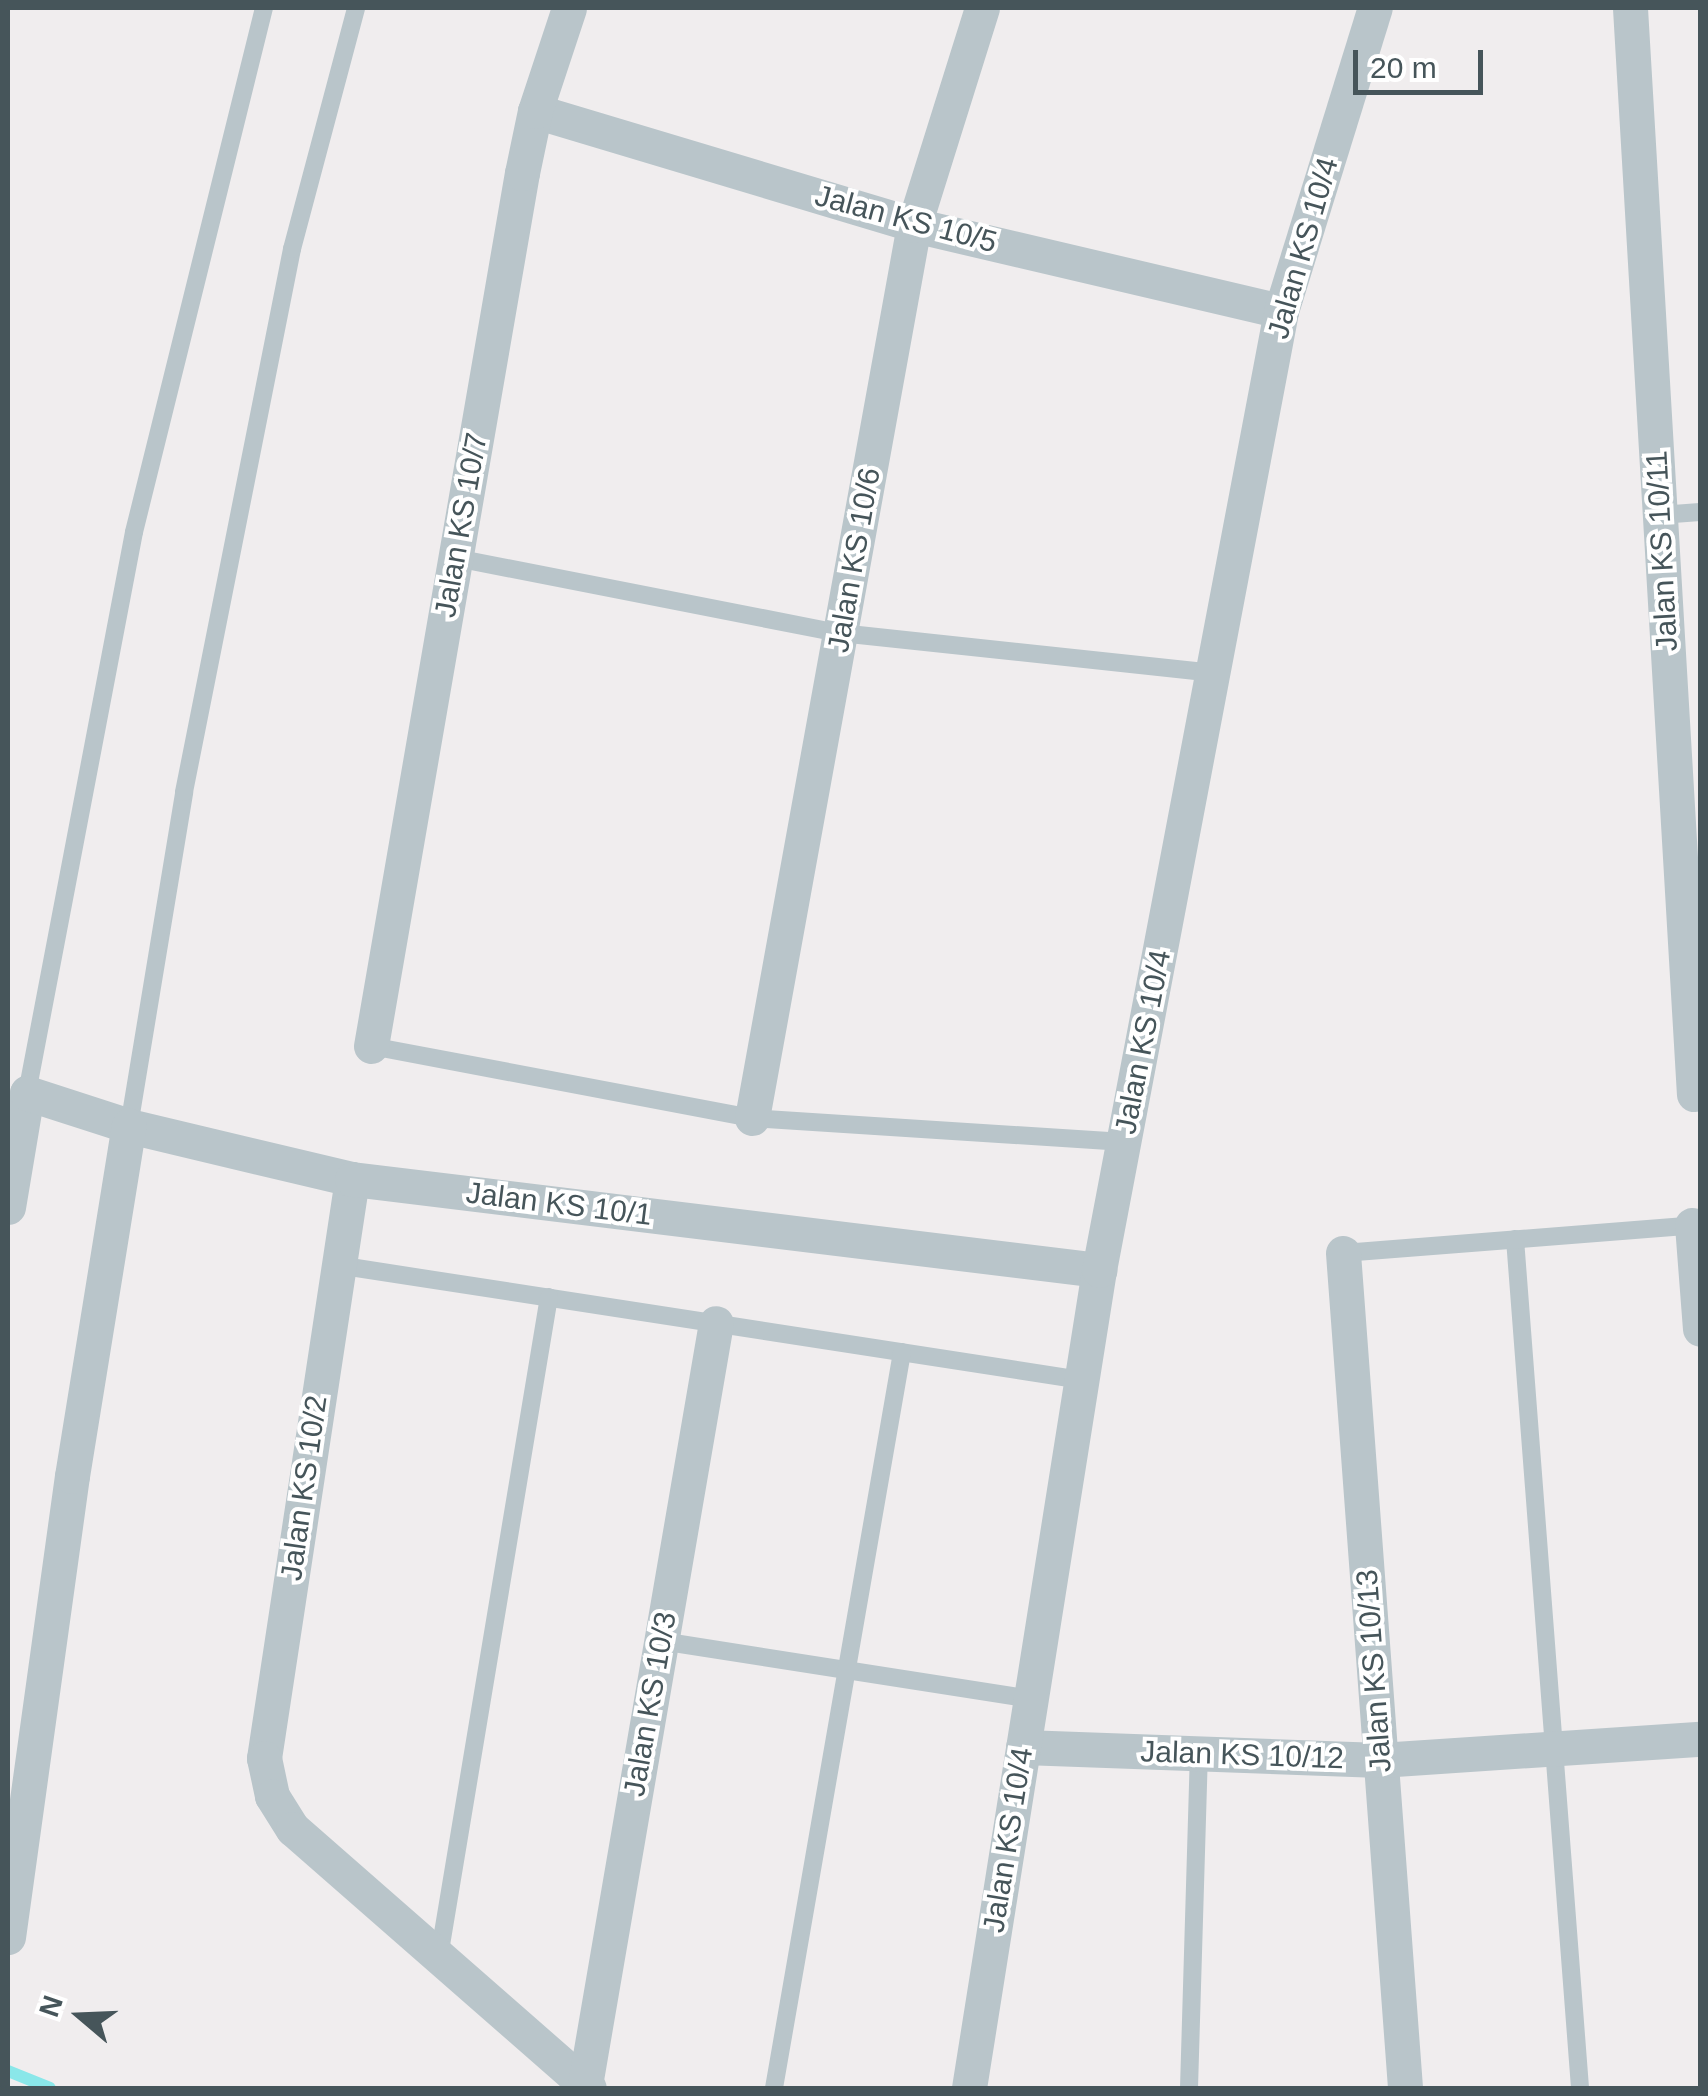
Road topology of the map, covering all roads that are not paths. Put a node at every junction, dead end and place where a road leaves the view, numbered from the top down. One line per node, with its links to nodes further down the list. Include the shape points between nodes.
1 (264, 8): 16 (lane, via 134,532)
2 (356, 8): 19 (lane, via 292,249 184,792)
3 (569, 8): 7 (street, Jalan KS 10/7)
4 (982, 8): 8 (street, Jalan KS 10/6)
5 (1375, 8): 9 (street, Jalan KS 10/4)
6 (1630, 8): 11 (street, Jalan KS 10/11)
7 (534, 111): 8 (street, Jalan KS 10/5); 12 (street, Jalan KS 10/7)
8 (914, 224): 9 (street, Jalan KS 10/5); 13 (street, Jalan KS 10/6)
9 (1281, 311): 14 (street, Jalan KS 10/4)
10 (1700, 512): 11 (lane)
11 (1660, 516): 17 (street, Jalan KS 10/11)
12 (456, 558): 13 (lane); 15 (street, Jalan KS 10/7)
13 (840, 632): 14 (lane); 18 (street, Jalan KS 10/6)
14 (1212, 673): 20 (street, Jalan KS 10/4)
15 (371, 1046): 18 (lane)
16 (27, 1093): 19 (street, Jalan KS 10/1); 22 (street)
17 (1697, 1094)
18 (752, 1118): 20 (lane)
19 (128, 1126): 21 (street, Jalan KS 10/1); 41 (street)
20 (1124, 1142): 27 (street, Jalan KS 10/4)
21 (352, 1179): 26 (street, Jalan KS 10/2); 27 (street, Jalan KS 10/1)
22 (8, 1207)
23 (1696, 1225): 24 (lane); 30 (street)
24 (1515, 1239): 25 (lane); 38 (lane)
25 (1343, 1253): 40 (street, Jalan KS 10/13)
26 (337, 1264): 28 (lane); 42 (street, Jalan KS 10/2, via 264,1758 272,1796 293,1829)
27 (1099, 1270): 32 (street, Jalan KS 10/4)
28 (549, 1297): 29 (lane); 42 (lane)
29 (716, 1324): 31 (lane); 33 (street, Jalan KS 10/3)
30 (1700, 1330)
31 (902, 1352): 32 (lane); 34 (lane)
32 (1082, 1380): 35 (street, Jalan KS 10/4)
33 (661, 1642): 34 (lane); 43 (street, Jalan KS 10/3)
34 (846, 1670): 35 (lane); 44 (lane)
35 (1031, 1699): 37 (street, Jalan KS 10/4)
36 (1700, 1739): 38 (street, Jalan KS 10/12)
37 (1023, 1747): 39 (street, Jalan KS 10/12); 45 (street, Jalan KS 10/4)
38 (1554, 1748): 40 (street, Jalan KS 10/12); 48 (lane)
39 (1200, 1753): 40 (street, Jalan KS 10/12); 46 (lane)
40 (1380, 1760): 47 (street, Jalan KS 10/13)
41 (8, 1938)
42 (439, 1957): 43 (street)
43 (587, 2087)
44 (774, 2088)
45 (969, 2088)
46 (1189, 2088)
47 (1405, 2088)
48 (1580, 2088)

